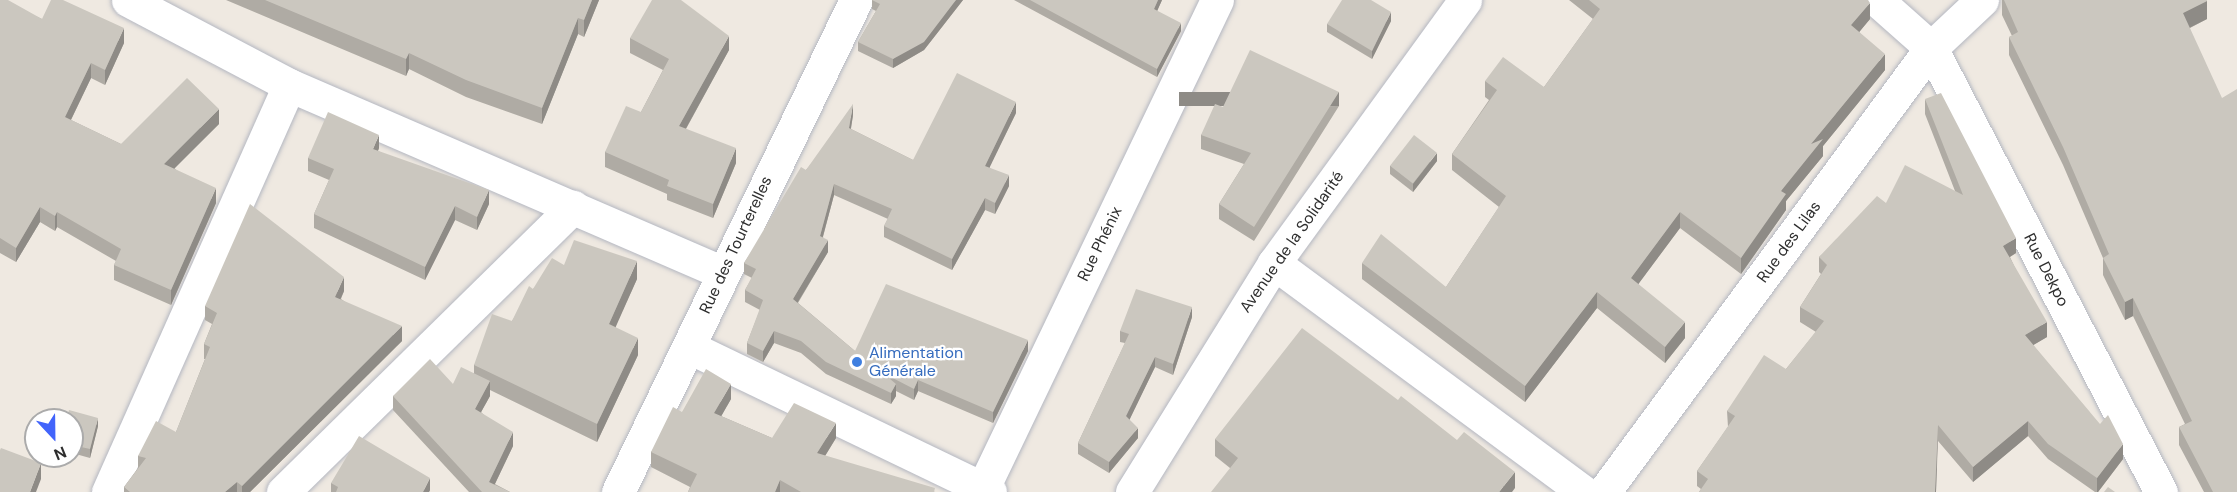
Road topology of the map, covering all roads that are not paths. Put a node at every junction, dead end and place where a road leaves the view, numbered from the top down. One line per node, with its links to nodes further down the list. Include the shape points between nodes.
1 (128, 0): 8 (street)
2 (856, 0): 11 (street, Rue des Tourterelles)
3 (1217, 0): 13 (street, Rue Phénix)
4 (1465, 0): 10 (street, Avenue de la Solidarité)
5 (1877, 0): 7 (street)
6 (1982, 0): 7 (street, Rue des Lilas)
7 (1931, 48): 19 (street, Rue des Lilas); 20 (street, Rue Dekpo)
8 (289, 85): 9 (street); 14 (street)
9 (573, 207): 11 (street); 15 (street)
10 (1274, 263): 17 (street, Avenue de la Solidarité); 18 (street)
11 (721, 272): 12 (street, Rue des Tourterelles)
12 (688, 347): 13 (street); 16 (street, Rue des Tourterelles)
13 (986, 490)
14 (108, 492)
15 (283, 492)
16 (618, 492)
17 (1132, 492)
18 (1584, 492)
19 (1604, 492)
20 (2161, 492)

